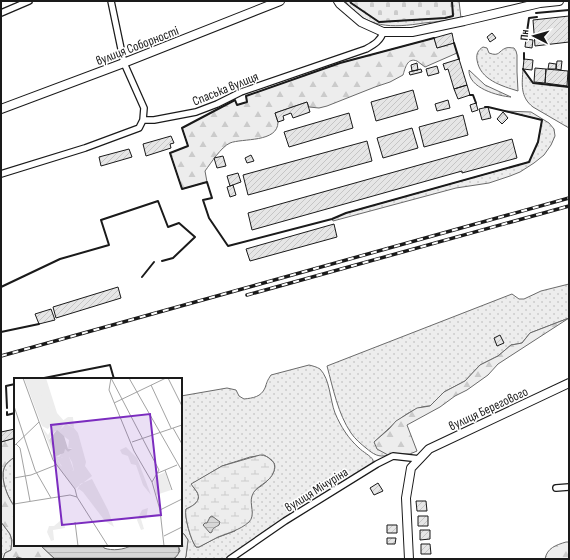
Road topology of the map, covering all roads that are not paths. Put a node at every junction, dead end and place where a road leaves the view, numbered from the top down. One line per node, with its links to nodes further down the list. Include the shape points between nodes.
1 (29, 1): 7 (street)
2 (111, 1): 9 (street)
3 (280, 1): 9 (street, вулиця Соборності)
4 (338, 1): 8 (street, via 361,22)
5 (559, 1): 6 (street)
6 (540, 2): 8 (street, via 412,32)
7 (1, 13)
8 (382, 32): 11 (street, Спаська вулиця, via 378,41 366,49 241,92 196,112)
9 (124, 63): 10 (street, вулиця Соборності); 11 (street, via 144,108)
10 (1, 109)
11 (143, 120): 12 (street, via 139,128)
12 (1, 174)
13 (569, 383): 14 (street, вулиця Берегового, via 430,449)
14 (420, 459): 17 (street, вулиця Мічуріна, via 393,456 377,464 285,521); 18 (street, via 412,468 406,498)
15 (569, 487): 16 (street)
16 (556, 488)
17 (230, 559)
18 (409, 559)

